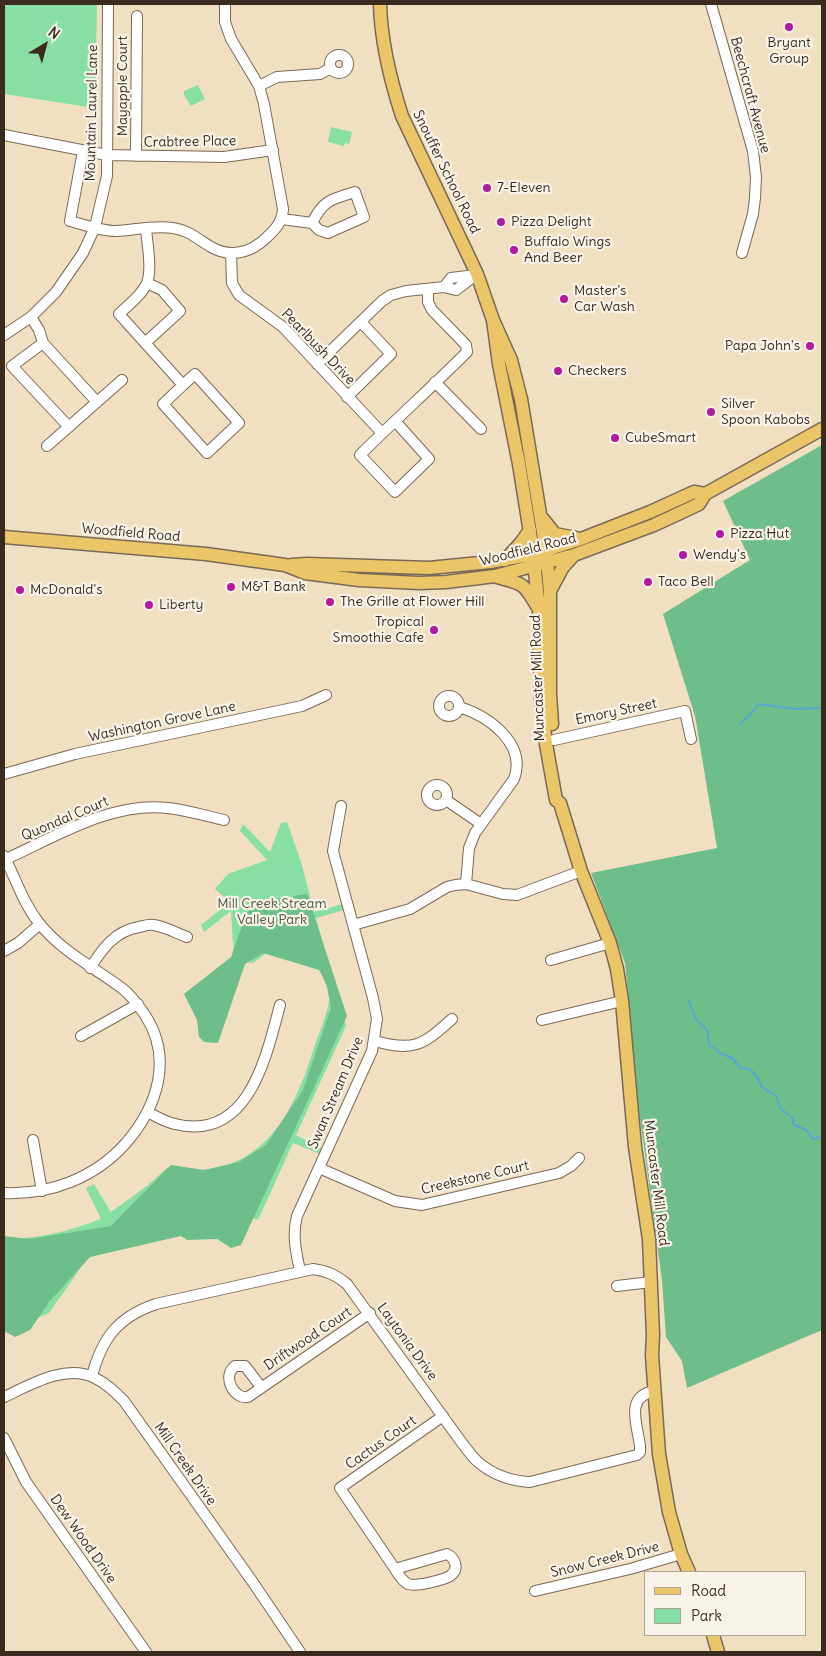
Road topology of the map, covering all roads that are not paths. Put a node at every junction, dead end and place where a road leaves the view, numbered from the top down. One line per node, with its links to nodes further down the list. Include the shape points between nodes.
1 (108, 4): 11 (street, Mountain Laurel Lane)
2 (225, 4): 7 (street, via 225,22 231,39)
3 (380, 4): 19 (main road, Snouffer School Road, via 386,55 402,116)
4 (710, 4): 18 (street, Beechcraft Avenue, via 753,151 755,198)
5 (137, 16): 12 (street, Mayapple Court)
6 (331, 68): 7 (street, via 320,74 277,77)
7 (258, 86): 9 (street)
8 (4, 135): 10 (street, Crabtree Place)
9 (272, 150): 12 (street, Crabtree Place, via 224,157); 13 (street)
10 (82, 152): 11 (street, Crabtree Place); 15 (street, via 70,221)
11 (107, 156): 12 (street, Crabtree Place); 15 (street, Mountain Laurel Lane, via 107,176)
12 (136, 156)
13 (282, 219): 14 (street); 17 (street, via 261,243 246,252)
14 (312, 223): 14 (street, via 328,232 364,217 355,192 326,202)
15 (95, 227): 16 (street, via 114,231); 22 (street, Mountain Laurel Lane, via 70,273)
16 (146, 229): 17 (street, via 182,229 213,248); 20 (street)
17 (231, 253): 28 (street, Pearlbush Drive, via 232,283 239,295 284,328)
18 (742, 253)
19 (477, 274): 21 (street, via 452,278 444,287); 23 (main road, Snouffer School Road)
20 (147, 283): 27 (street, via 119,314); 27 (street, via 162,290 180,311)
21 (428, 289): 24 (street, via 391,295); 30 (street, via 432,310 467,348 467,352)
22 (30, 317): 25 (street, Mountain Laurel Lane); 26 (street)
23 (493, 320): 41 (main road, Snouffer School Road, via 511,360 519,392); 42 (main road, Snouffer School Road)
24 (361, 322): 28 (street); 32 (street, via 391,354)
25 (4, 335)
26 (43, 343): 33 (street); 35 (street, via 12,366)
27 (145, 343): 31 (street)
28 (317, 364): 32 (street, Pearlbush Drive)
29 (122, 380): 33 (street)
30 (436, 382): 34 (street); 36 (street)
31 (183, 385): 31 (street, via 195,374 239,423 207,454 163,404)
32 (347, 397): 38 (street, Pearlbush Drive)
33 (97, 402): 35 (street)
34 (394, 421): 38 (street); 38 (street, via 429,459 395,492 360,455)
35 (69, 427): 39 (street)
36 (481, 429)
37 (822, 429): 40 (main road, Woodfield Road)
38 (382, 433)
39 (47, 446)
40 (705, 494): 44 (main road, Woodfield Road, via 694,492); 45 (main road, Woodfield Road, via 700,504 680,514)
41 (541, 516): 44 (main road, via 555,534); 46 (main road, Snouffer School Road)
42 (530, 530): 46 (main road, Snouffer School Road); 47 (main road)
43 (4, 538): 48 (main road, Woodfield Road, via 206,554)
44 (581, 539): 46 (main road, Woodfield Road)
45 (574, 555): 46 (main road, Woodfield Road); 50 (main road, via 563,566)
46 (540, 558): 47 (main road, Woodfield Road); 49 (main road, Woodfield Road); 50 (main road, Muncaster Mill Road); 51 (main road, Muncaster Mill Road)
47 (505, 560): 48 (main road, Woodfield Road, via 429,568)
48 (285, 566): 49 (main road, Woodfield Road, via 305,573 392,582 446,582)
49 (495, 576): 51 (main road, via 523,585)
50 (550, 591): 55 (main road, Muncaster Mill Road, via 550,694)
51 (539, 608): 58 (main road, Muncaster Mill Road, via 544,729 556,800)
52 (326, 695): 56 (street, Washington Grove Lane, via 302,706 75,754)
53 (460, 707): 61 (street, via 479,716 505,736 517,762 514,779)
54 (691, 739): 55 (street, Emory Street, via 685,711)
55 (554, 740): 58 (main road, Muncaster Mill Road, via 563,800)
56 (4, 774)
57 (446, 800): 61 (street)
58 (560, 803): 63 (main road, Muncaster Mill Road)
59 (341, 806): 66 (street, Swan Stream Drive, via 333,852)
60 (224, 820): 62 (street, Quondal Court, via 168,808 123,810 100,816)
61 (481, 824): 64 (street, via 469,848)
62 (5, 858): 65 (street, via 22,897)
63 (581, 871): 64 (street, via 517,895); 68 (main road, Muncaster Mill Road)
64 (466, 884): 66 (street, via 447,887 410,910)
65 (40, 924): 69 (street); 71 (street)
66 (353, 925): 78 (street, Swan Stream Drive, via 374,998 377,1019)
67 (187, 937): 71 (street, via 152,925 133,928 110,940)
68 (610, 944): 70 (street); 72 (main road, Muncaster Mill Road)
69 (4, 952)
70 (551, 960)
71 (90, 968): 73 (street, via 123,988)
72 (622, 1001): 76 (street); 86 (main road, Muncaster Mill Road)
73 (138, 1004): 77 (street); 79 (street, via 152,1026 160,1055 158,1083)
74 (280, 1005): 79 (street, via 260,1073 232,1113 204,1126 192,1127 174,1124)
75 (452, 1019): 78 (street, via 431,1038 415,1046 395,1047)
76 (542, 1020)
77 (81, 1036)
78 (375, 1042): 82 (street, Swan Stream Drive)
79 (146, 1112): 83 (street, via 131,1138 98,1168 71,1183)
80 (33, 1140): 83 (street)
81 (579, 1158): 82 (street, Creekstone Court, via 559,1173 422,1205 395,1201)
82 (319, 1168): 85 (street, Swan Stream Drive, via 294,1226)
83 (42, 1191): 84 (street)
84 (4, 1193)
85 (300, 1271): 88 (street, Laytonia Drive, via 326,1270 336,1275); 89 (street, Laytonia Drive, via 139,1310 126,1317 106,1340)
86 (651, 1282): 87 (street); 91 (main road, Muncaster Mill Road)
87 (617, 1286)
88 (370, 1313): 90 (street, Driftwood Court); 93 (street, Laytonia Drive)
89 (92, 1376): 92 (street, via 74,1373 55,1376); 101 (street, Mill Creek Drive, via 124,1401)
90 (261, 1387)
91 (654, 1391): 93 (street, Laytonia Drive, via 638,1398 636,1404 640,1446 637,1455 530,1482 512,1480 478,1462); 95 (main road, Muncaster Mill Road, via 659,1454 669,1512)
92 (4, 1397)
93 (443, 1416): 96 (street, Cactus Court, via 340,1488)
94 (4, 1438): 100 (street, Dew Wood Drive, via 26,1482)
95 (681, 1554): 97 (main road, Muncaster Mill Road); 98 (street, Snow Creek Drive)
96 (395, 1568): 96 (street, Cactus Court, via 447,1554 456,1562 456,1569 451,1575 416,1586 402,1579)
97 (689, 1571)
98 (535, 1591)
99 (713, 1636): 102 (main road)
100 (146, 1652)
101 (300, 1652)
102 (718, 1652)

